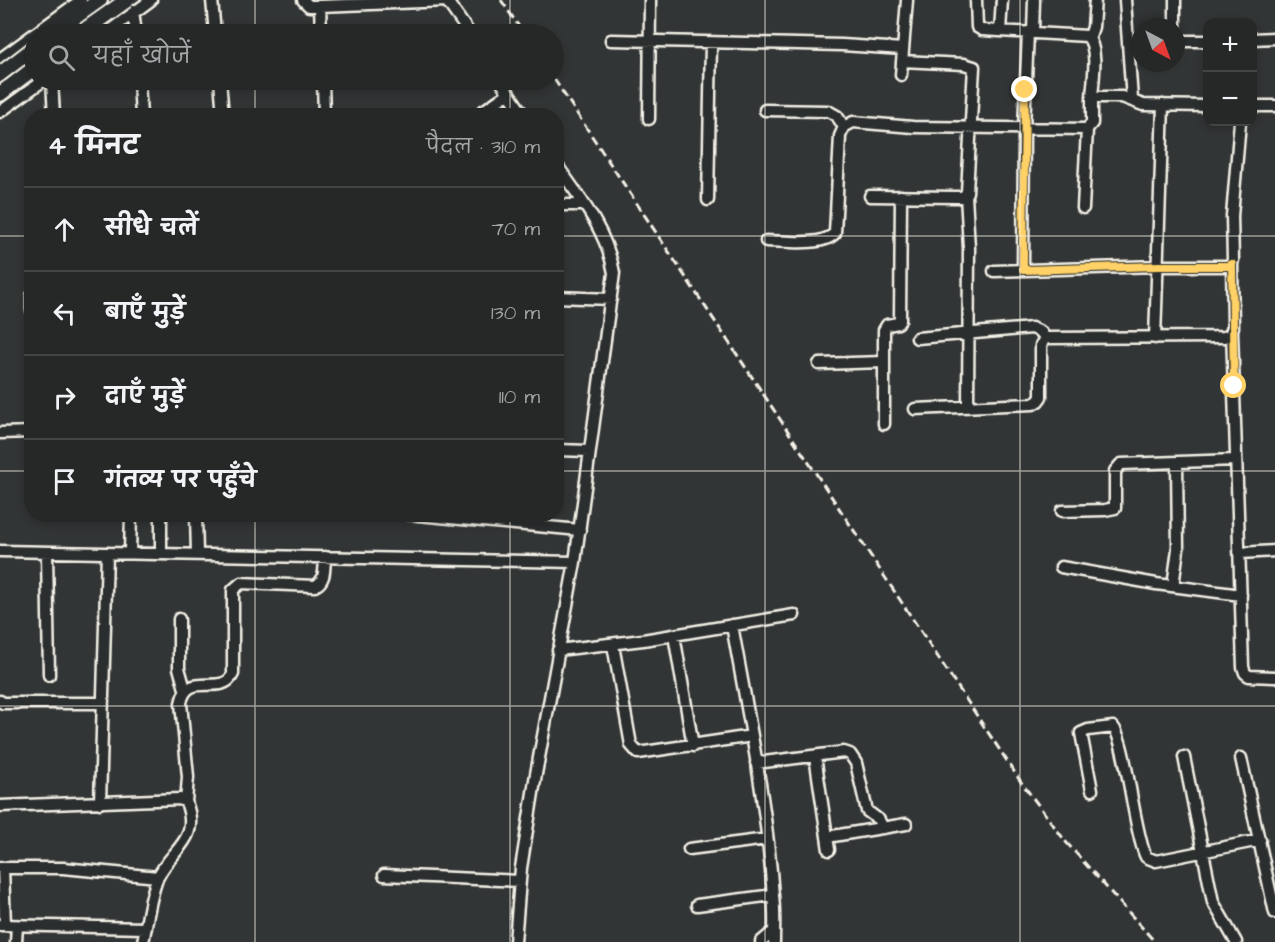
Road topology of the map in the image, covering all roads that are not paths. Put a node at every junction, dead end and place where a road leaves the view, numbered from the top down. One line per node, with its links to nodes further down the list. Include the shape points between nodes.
1 (100, 0): 20 (main road)
2 (126, 0): 17 (street); 21 (main road, bridge)
3 (151, 0): 17 (street)
4 (212, 0): 24 (street)
5 (303, 0): 16 (street, via 309,6)
6 (447, 0): 16 (street); 26 (street)
7 (650, 0): 34 (street)
8 (907, 0): 38 (street)
9 (976, 0): 27 (street, via 979,29)
10 (1002, 0): 27 (street)
11 (1034, 0): 28 (street)
12 (1095, 0): 30 (street, via 1094,27)
13 (1125, 0): 54 (street)
14 (1174, 0): 18 (street)
15 (76, 2): 19 (street)
16 (320, 6): 25 (street)
17 (135, 12): 22 (street); 23 (street)
18 (1175, 18)
19 (54, 24)
20 (67, 24)
21 (94, 24)
22 (119, 24)
23 (136, 24)
24 (214, 24)
25 (321, 24)
26 (463, 24)
27 (1000, 31): 28 (street)
28 (1031, 32): 30 (street, via 1083,35); 71 (street)
29 (1275, 38): 31 (street)
30 (1089, 39): 53 (street, via 1094,52)
31 (1257, 39)
32 (611, 40): 34 (street)
33 (1203, 40): 35 (street)
34 (650, 41): 36 (street); 67 (street)
35 (1185, 41)
36 (711, 43): 38 (street); 77 (street)
37 (24, 49): 40 (street)
38 (903, 49): 41 (street)
39 (24, 53): 42 (main road, bridge)
40 (0, 59)
41 (902, 61): 43 (street); 70 (street, via 974,67)
42 (0, 74)
43 (902, 75)
44 (24, 76): 52 (main road)
45 (30, 90): 66 (street)
46 (53, 90): 59 (street)
47 (140, 90): 60 (street)
48 (221, 90): 61 (street)
49 (323, 90): 62 (street)
50 (507, 90): 51 (street)
51 (509, 93): 63 (street); 64 (street)
52 (0, 94)
53 (1092, 97): 54 (street); 72 (street, via 1092,123)
54 (1132, 100): 55 (street, via 1143,105)
55 (1163, 105): 56 (street); 83 (street)
56 (1203, 105)
57 (1257, 106): 58 (street)
58 (1275, 106)
59 (54, 108)
60 (141, 108)
61 (222, 108)
62 (324, 108)
63 (487, 108)
64 (519, 108)
65 (765, 110): 69 (street, via 828,111)
66 (0, 112)
67 (649, 119)
68 (1240, 126): 82 (street)
69 (844, 128): 70 (street, via 853,122 864,122); 81 (street, via 840,136 835,233 819,242)
70 (972, 128): 71 (street); 74 (street)
71 (1024, 128): 72 (street); 85 (street)
72 (1087, 129): 80 (street)
73 (564, 176): 79 (street)
74 (966, 195): 76 (street); 89 (street)
75 (870, 196): 76 (street)
76 (901, 196): 93 (street, via 900,320 885,327)
77 (708, 200)
78 (564, 205): 79 (street)
79 (584, 205): 87 (street, via 610,252 614,273)
80 (1083, 208)
81 (766, 241)
82 (1232, 264): 83 (street); 88 (street)
83 (1159, 266): 85 (street); 92 (street)
84 (994, 270): 85 (street)
85 (1023, 270)
86 (564, 297): 87 (street)
87 (611, 299): 101 (street)
88 (1232, 331): 92 (street, via 1224,337); 102 (street)
89 (968, 335): 90 (street); 91 (street, via 1032,328); 95 (street)
90 (917, 338)
91 (1045, 338): 92 (street); 95 (street, via 1041,345 1038,401)
92 (1155, 338)
93 (884, 362): 94 (street); 97 (street)
94 (819, 364)
95 (968, 406): 96 (street)
96 (915, 409)
97 (884, 424)
98 (24, 432): 99 (street)
99 (0, 433)
100 (564, 450): 101 (street)
101 (589, 451): 109 (street)
102 (1236, 460): 103 (street); 114 (street)
103 (1177, 463): 104 (street, via 1120,464 1115,471 1116,508); 121 (street, via 1179,549)
104 (1062, 511)
105 (130, 522): 115 (street)
106 (161, 522): 116 (street)
107 (196, 522): 117 (street)
108 (494, 522): 109 (street)
109 (580, 530): 119 (street)
110 (0, 551): 112 (street)
111 (1275, 551): 114 (street)
112 (47, 552): 113 (street); 129 (street)
113 (107, 553): 115 (street); 133 (street)
114 (1240, 553): 122 (street)
115 (130, 554): 116 (street)
116 (161, 554): 117 (street)
117 (197, 555): 118 (street)
118 (325, 557): 119 (street); 131 (street, via 323,578 315,586 236,585 232,596 231,680)
119 (575, 562): 128 (street)
120 (1061, 567): 121 (street)
121 (1173, 586): 122 (street)
122 (1241, 595): 130 (street, via 1245,673)
123 (794, 615): 125 (street)
124 (179, 619): 131 (street, via 179,668)
125 (732, 625): 126 (street); 134 (street)
126 (674, 635): 127 (street); 135 (street)
127 (614, 645): 128 (street); 135 (street, via 633,750 643,753)
128 (558, 650): 155 (street)
129 (49, 675)
130 (1275, 677)
131 (185, 689): 141 (street, via 181,703 188,777)
132 (0, 701): 133 (street)
133 (102, 703): 142 (street)
134 (752, 736): 135 (street); 139 (street)
135 (693, 746)
136 (814, 756): 139 (street); 145 (street, via 850,754 856,763 867,811); 146 (street)
137 (1184, 757): 151 (street)
138 (1241, 758): 148 (street)
139 (756, 763): 147 (street)
140 (1092, 790): 151 (street, via 1081,733 1113,728 1119,736 1146,857 1156,861)
141 (186, 802): 142 (street, via 180,799); 154 (street, via 190,811 189,836)
142 (100, 803): 143 (street)
143 (0, 806)
144 (906, 824): 145 (street)
145 (883, 828): 146 (street)
146 (827, 837): 150 (street)
147 (767, 839): 149 (street); 156 (street)
148 (1260, 840): 151 (street); 158 (street)
149 (689, 849)
150 (829, 850)
151 (1202, 851): 166 (street, via 1213,902)
152 (2, 868): 154 (street, via 63,868); 159 (street)
153 (384, 875): 155 (street)
154 (158, 878): 160 (street)
155 (520, 881): 164 (street)
156 (773, 896): 157 (street); 161 (street)
157 (697, 905)
158 (1275, 913)
159 (7, 925): 160 (street); 162 (street)
160 (146, 928): 163 (street)
161 (774, 937): 165 (street)
162 (16, 942)
163 (143, 942)
164 (515, 942)
165 (761, 942)
166 (1236, 942)

